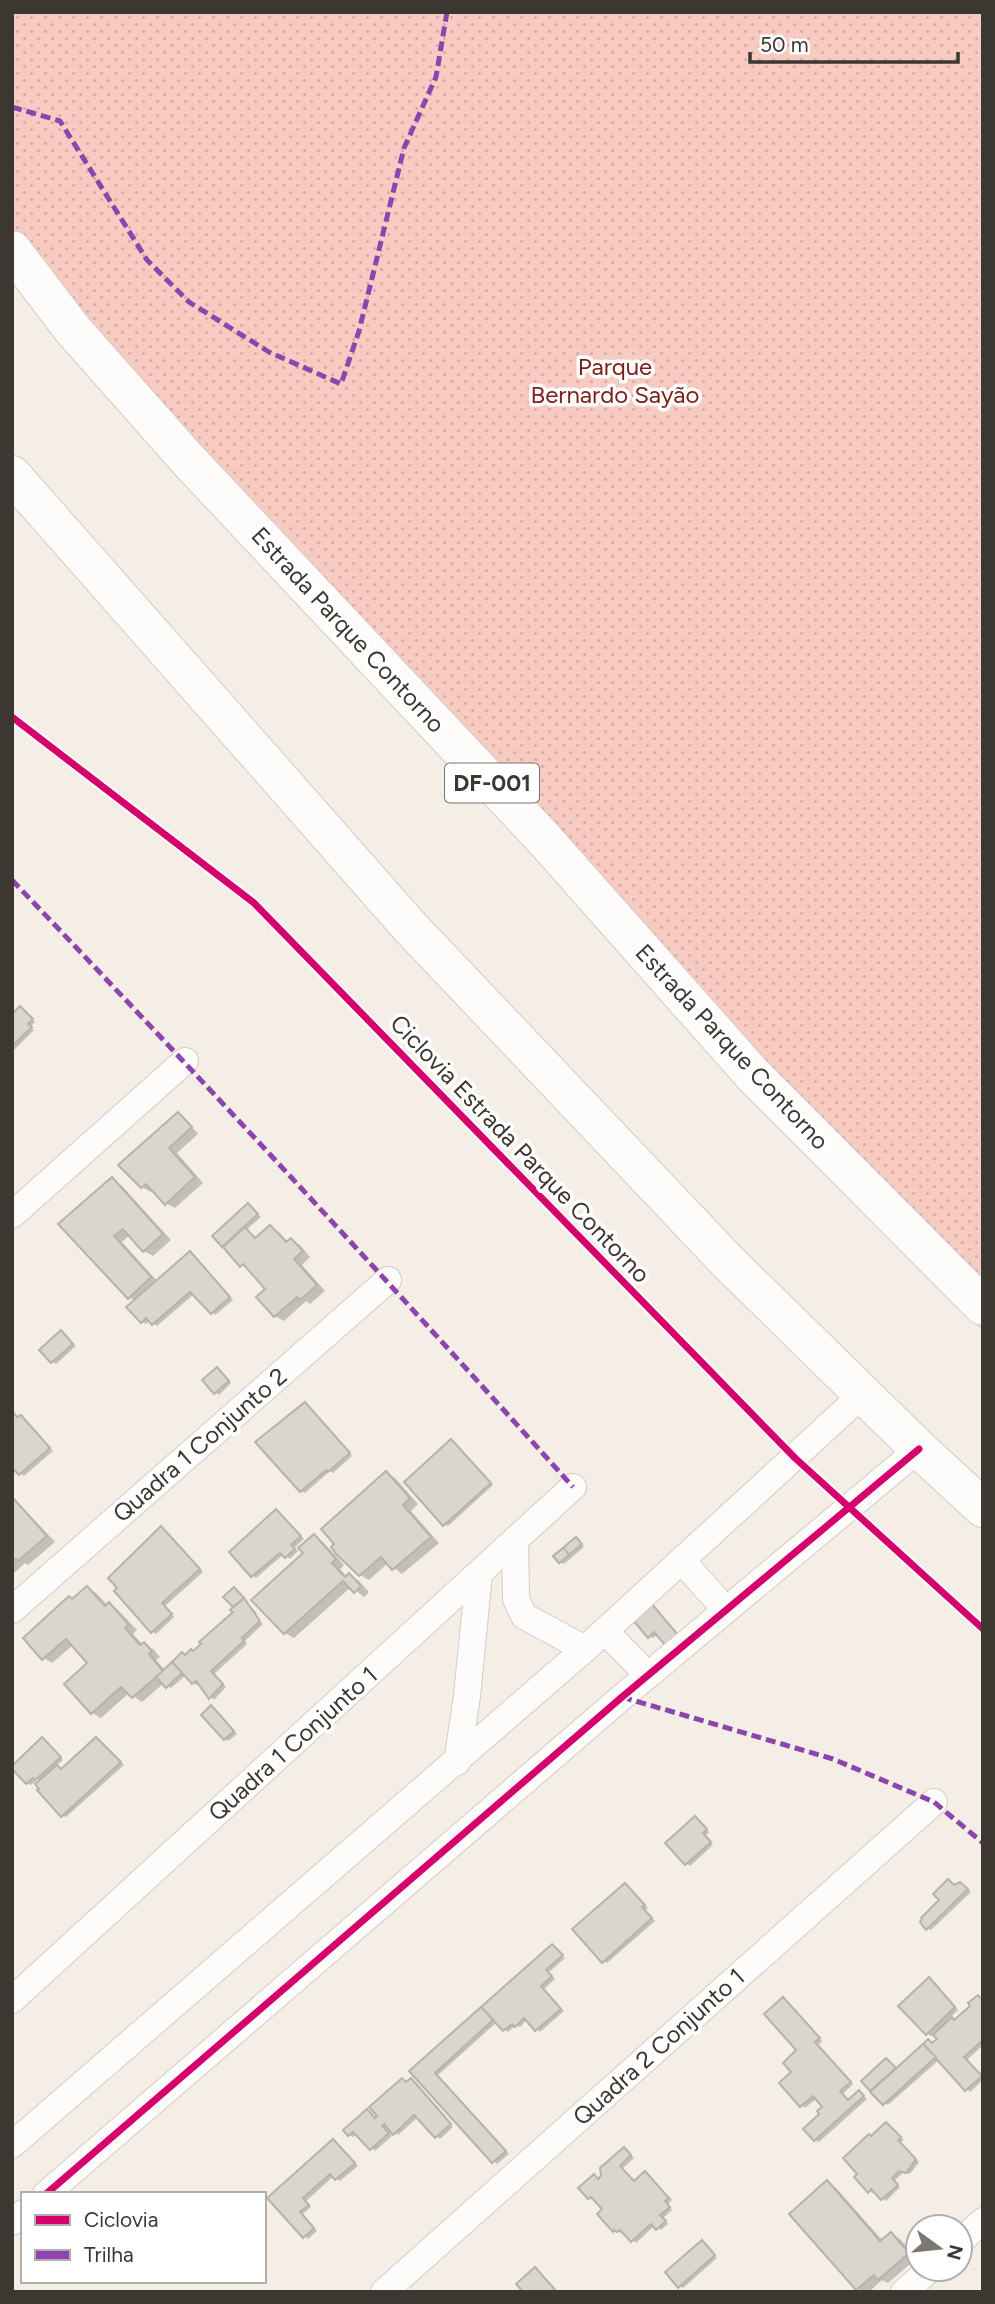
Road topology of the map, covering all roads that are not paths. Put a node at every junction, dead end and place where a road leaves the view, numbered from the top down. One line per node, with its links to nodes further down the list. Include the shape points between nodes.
1 (12, 250): 6 (main road, Estrada Parque Contorno / DF-001, via 73,330 189,461 544,839 753,1075)
2 (12, 475): 7 (main road, via 410,927 729,1263)
3 (185, 1061): 4 (street)
4 (12, 1215)
5 (388, 1280): 15 (street, Quadra 1 Conjunto 2)
6 (983, 1306)
7 (863, 1394): 8 (main road); 12 (street)
8 (919, 1450): 10 (main road); 14 (street)
9 (573, 1487): 11 (street, Quadra 1 Conjunto 1)
10 (983, 1508)
11 (515, 1540): 13 (street, Quadra 1 Conjunto 1); 17 (street, via 516,1599 524,1616)
12 (682, 1562): 14 (street); 16 (street)
13 (478, 1574): 19 (street); 21 (street, Quadra 1 Conjunto 1)
14 (726, 1610): 18 (street)
15 (12, 1611)
16 (605, 1631): 17 (street); 18 (street)
17 (585, 1649): 19 (street)
18 (648, 1675): 23 (street)
19 (457, 1762): 22 (street)
20 (934, 1802): 24 (street, Quadra 2 Conjunto 1)
21 (12, 2000)
22 (12, 2145)
23 (48, 2192)
24 (384, 2292)

